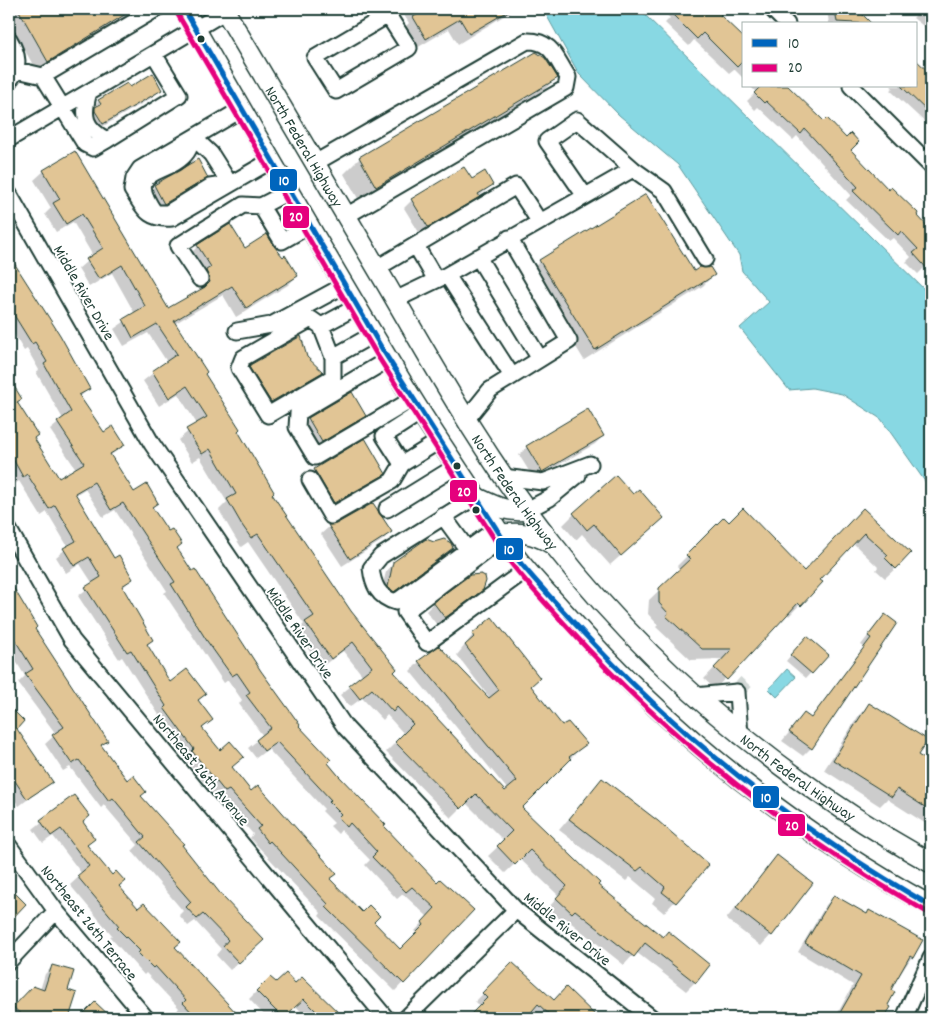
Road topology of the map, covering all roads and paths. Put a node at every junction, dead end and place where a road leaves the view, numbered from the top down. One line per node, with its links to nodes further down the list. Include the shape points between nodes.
1 (156, 9): 11 (street)
2 (184, 9): 7 (main road)
3 (772, 9): 6 (street)
4 (225, 10): 7 (street); 20 (main road, North Federal Highway)
5 (386, 12): 5 (street, via 409,48 336,91 316,58)
6 (785, 22)
7 (196, 30): 9 (street); 15 (main road)
8 (9, 39): 10 (street, via 17,52)
9 (154, 54): 13 (street); 18 (street, via 179,95)
10 (13, 76): 11 (street)
11 (43, 76): 14 (street)
12 (853, 88): 21 (street)
13 (89, 92): 14 (street); 18 (street, via 84,109 87,122 93,133)
14 (63, 108): 17 (street); 18 (street, via 85,144 93,148)
15 (242, 109): 16 (street); 19 (main road)
16 (194, 138): 23 (street, via 211,154); 23 (street, via 140,169 134,178 132,190 146,212 159,219 172,218)
17 (9, 139)
18 (107, 140)
19 (272, 160): 23 (street); 24 (main road)
20 (315, 163): 28 (main road, North Federal Highway); 28 (street, via 527,41 538,40 547,44 568,77 566,88)
21 (931, 166)
22 (633, 169): 26 (street); 26 (street, via 577,120 548,141); 34 (street, via 664,191)
23 (230, 184)
24 (290, 191): 27 (street); 30 (main road)
25 (9, 194): 71 (street, Middle River Drive, via 152,444 345,727)
26 (585, 196): 29 (street)
27 (261, 206): 30 (street, via 282,241); 37 (street, via 243,205 178,246)
28 (346, 216): 35 (main road, North Federal Highway)
29 (539, 222): 31 (street); 32 (street, via 516,186)
30 (310, 225): 38 (main road)
31 (509, 238): 33 (street); 46 (street, via 569,341)
32 (416, 246): 35 (street); 36 (street)
33 (478, 257): 36 (street); 46 (street)
34 (705, 259)
35 (377, 268): 39 (main road, North Federal Highway)
36 (442, 277): 39 (street); 47 (street)
37 (200, 279)
38 (345, 285): 40 (main road); 42 (street, via 271,325)
39 (396, 300): 49 (main road, North Federal Highway)
40 (358, 306): 41 (street); 43 (main road)
41 (321, 326): 44 (street); 44 (street, via 310,319 243,358 239,368 268,415 333,377)
42 (236, 330)
43 (374, 334): 44 (street); 45 (main road)
44 (333, 357)
45 (389, 359): 48 (main road); 48 (street, via 298,413 297,427 315,457)
46 (540, 359): 47 (street)
47 (512, 376): 49 (street, via 490,390)
48 (417, 406): 50 (main road); 51 (street, via 384,436)
49 (466, 420): 53 (main road, North Federal Highway)
50 (439, 441): 51 (street); 52 (main road)
51 (402, 464): 54 (street, via 392,481 331,516)
52 (455, 468): 55 (main road); 56 (street)
53 (503, 477): 57 (main road, North Federal Highway); 57 (street, via 543,482 590,464 550,498)
54 (310, 480)
55 (475, 497): 57 (main road, via 499,508 515,512); 58 (street); 60 (main road)
56 (386, 509)
57 (527, 510): 61 (main road, North Federal Highway)
58 (443, 516): 62 (street); 62 (street, via 381,556 371,568 373,584 385,599 396,602)
59 (9, 530): 77 (street, Northeast 26th Avenue, via 72,640)
60 (502, 536): 61 (main road, via 520,532 534,534); 62 (street, via 486,536); 63 (main road); 63 (street, via 405,612 427,643)
61 (553, 545): 64 (main road, North Federal Highway, via 622,625)
62 (467, 549)
63 (526, 569): 68 (main road, via 585,636 678,728 790,818)
64 (695, 696): 65 (main road, North Federal Highway); 65 (street, via 737,692)
65 (740, 736): 67 (main road, North Federal Highway, via 829,802)
66 (9, 846): 72 (street, Northeast 26th Terrace)
67 (931, 863)
68 (910, 894): 69 (main road); 70 (main road)
69 (931, 898)
70 (931, 906)
71 (516, 910): 75 (street, Middle River Drive); 78 (street)
72 (56, 911): 74 (street); 76 (street, Northeast 26th Terrace)
73 (931, 958): 79 (street)
74 (9, 961)
75 (647, 1017)
76 (146, 1018)
77 (386, 1018)
78 (406, 1018)
79 (904, 1018)

